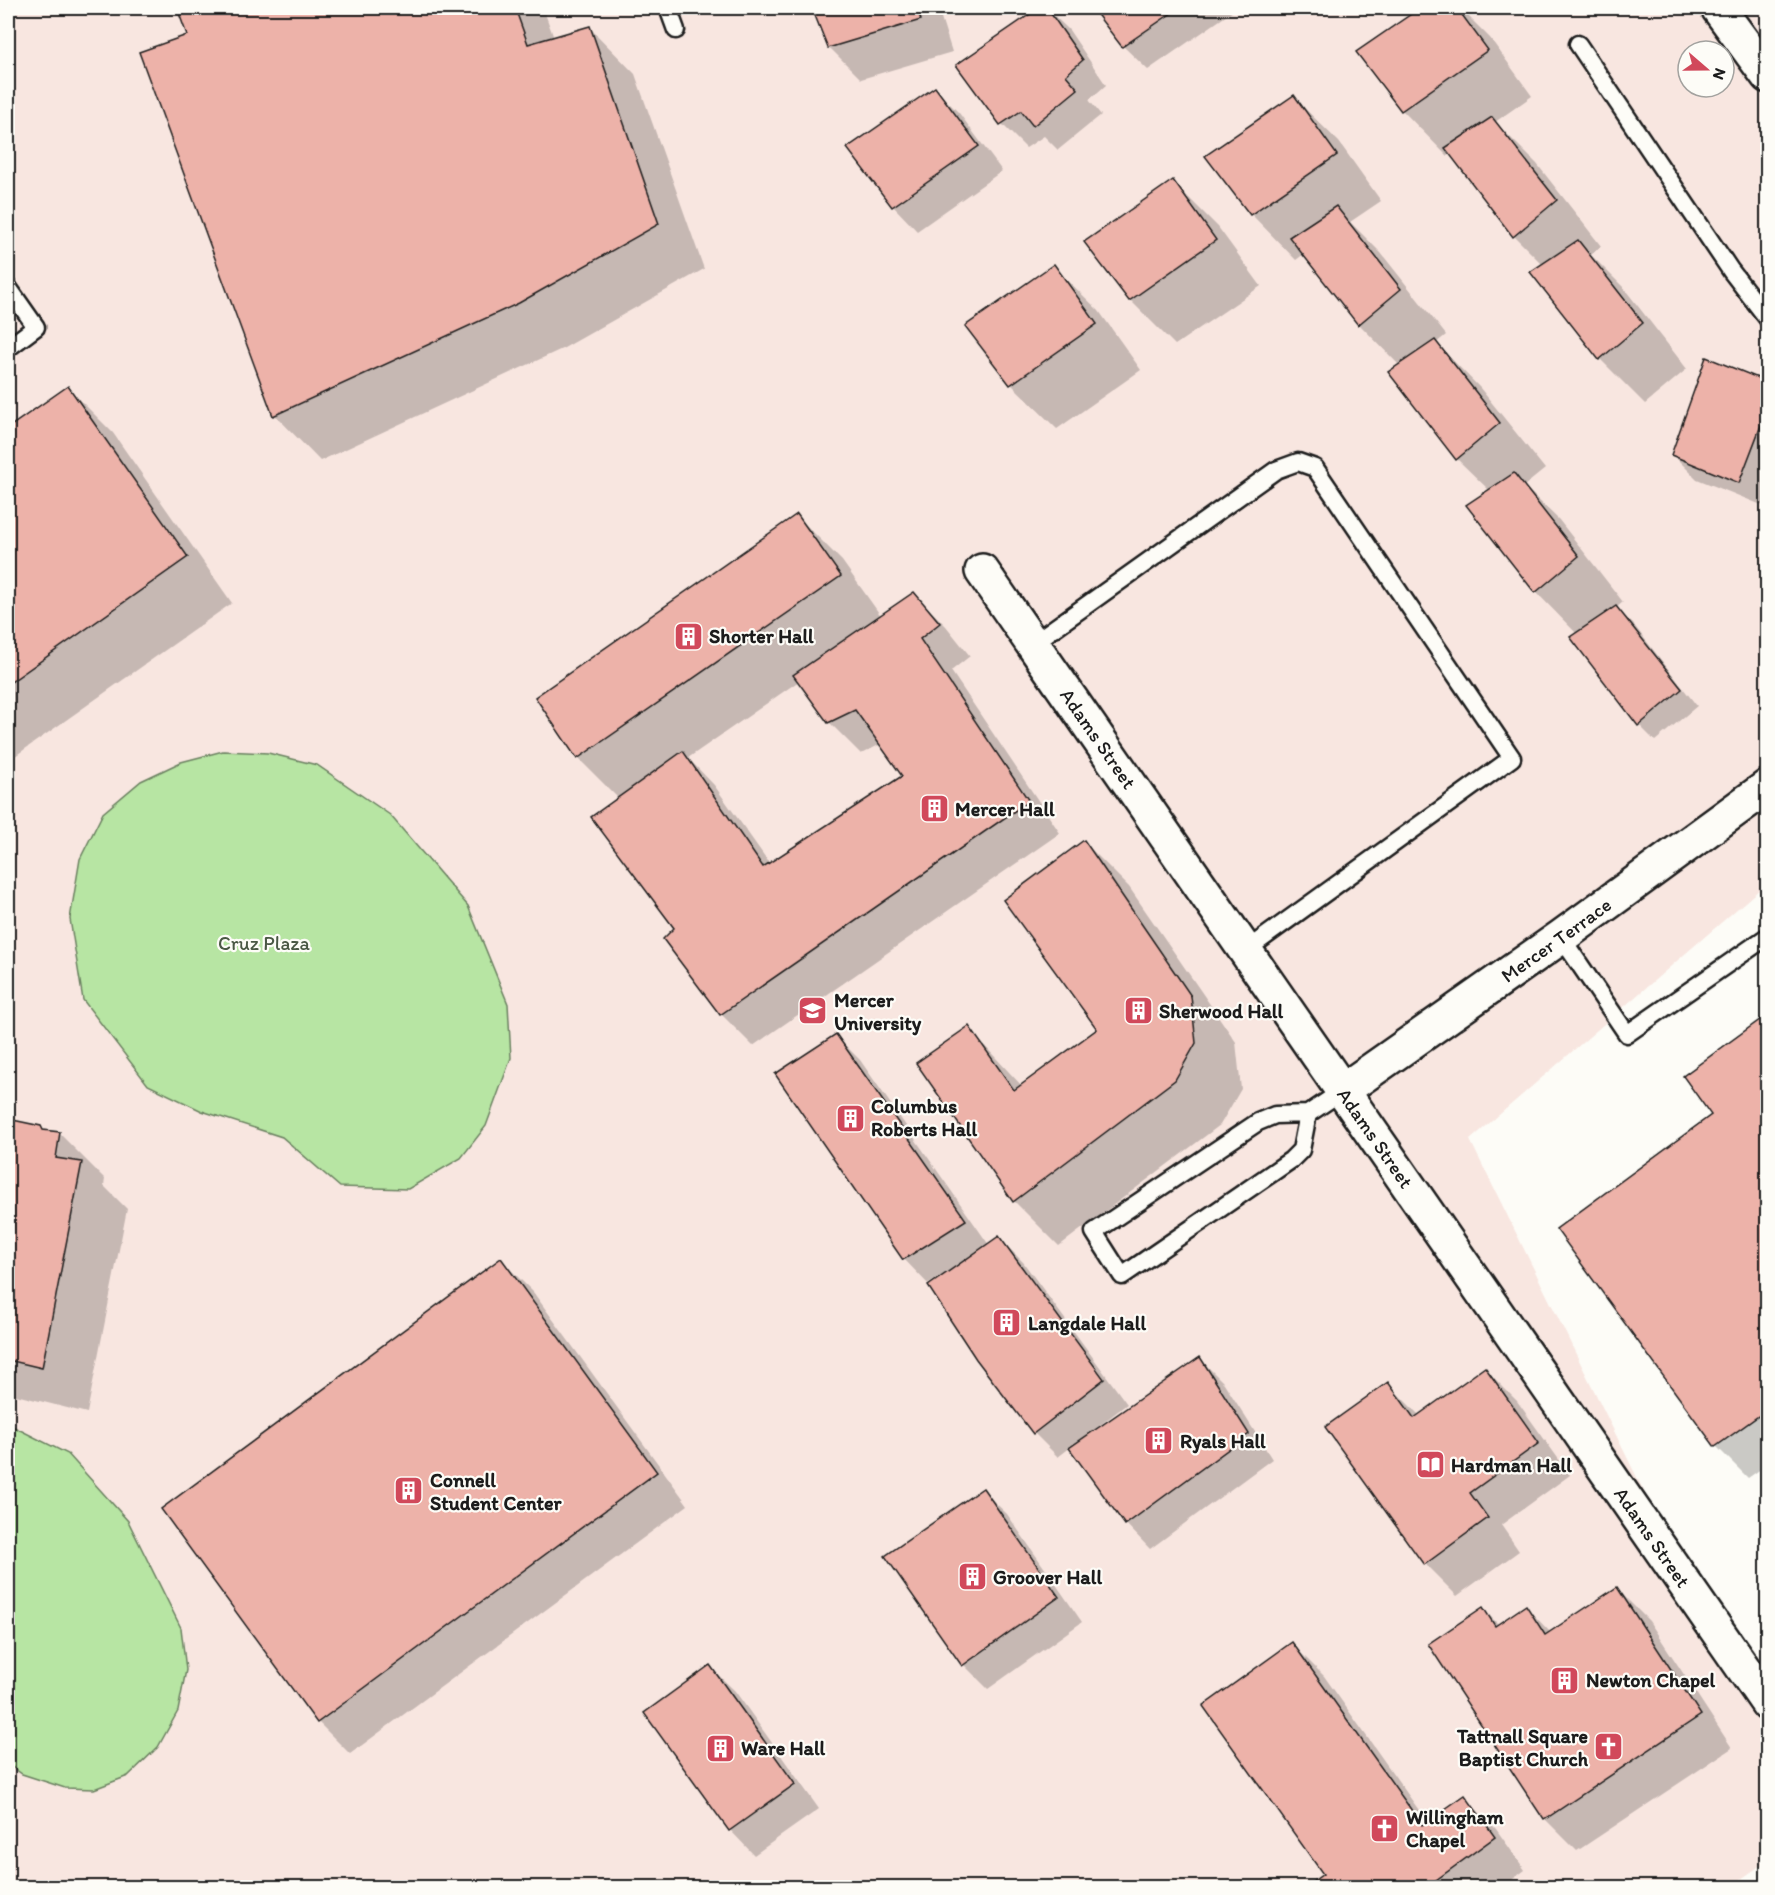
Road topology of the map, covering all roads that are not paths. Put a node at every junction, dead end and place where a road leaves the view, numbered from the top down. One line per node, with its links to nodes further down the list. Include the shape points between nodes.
1 (668, 8): 3 (lane)
2 (1718, 8): 5 (street)
3 (676, 30)
4 (1578, 44): 7 (lane)
5 (1767, 76)
6 (8, 287): 8 (lane, via 36,327)
7 (1767, 320)
8 (8, 348)
9 (982, 571): 10 (street, Adams Street)
10 (1032, 644): 14 (street, Adams Street); 14 (lane, via 1276,470 1298,462 1315,468 1512,758)
11 (1767, 786): 13 (street, Mercer Terrace)
12 (1767, 936): 13 (lane, via 1627,1034)
13 (1561, 937): 15 (street, Mercer Terrace)
14 (1245, 951): 15 (street, Adams Street)
15 (1342, 1091): 16 (lane); 17 (street, Adams Street)
16 (1308, 1114): 16 (lane, via 1275,1114 1258,1122 1094,1232 1122,1276 1291,1160 1300,1150)
17 (1767, 1704)

